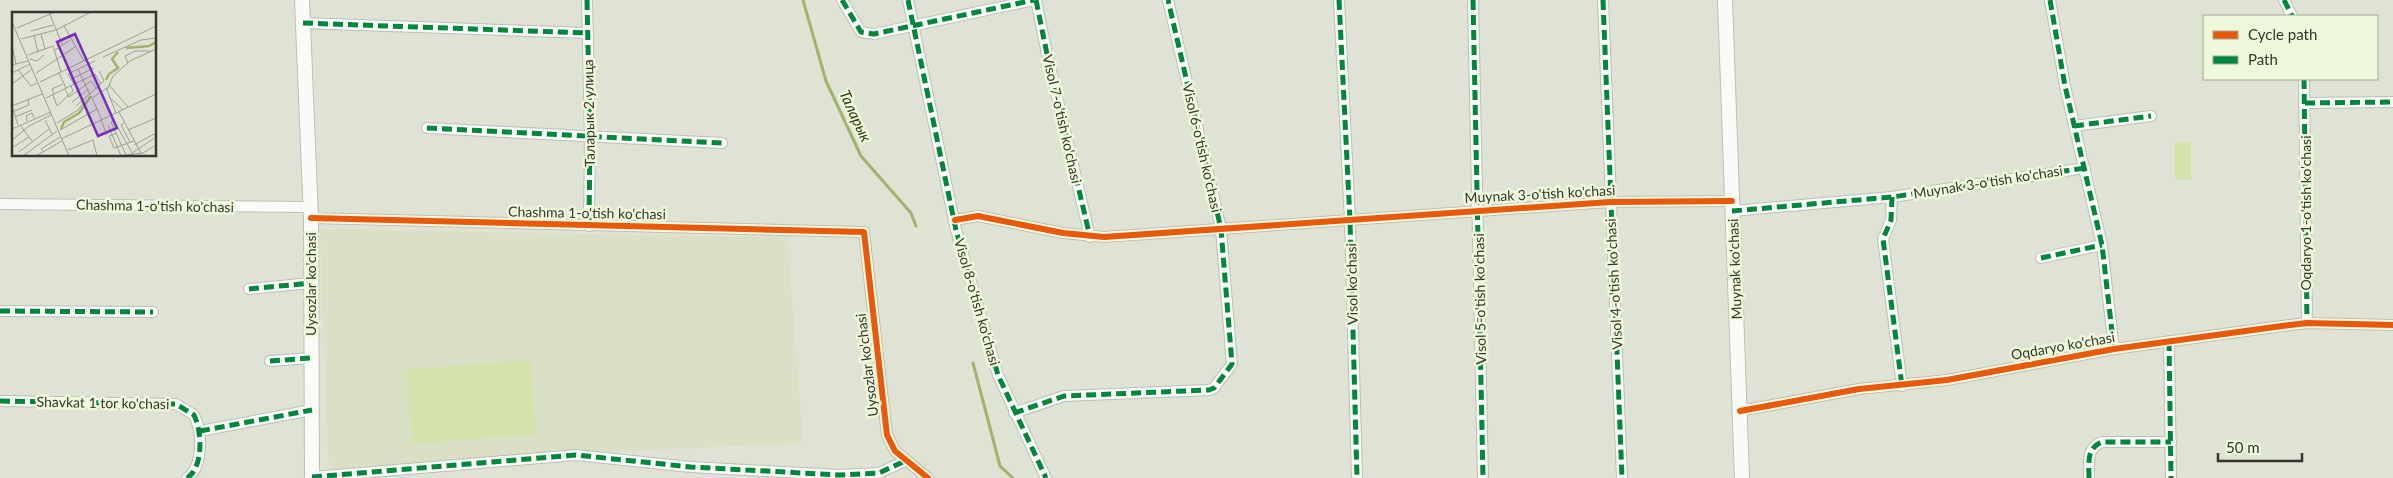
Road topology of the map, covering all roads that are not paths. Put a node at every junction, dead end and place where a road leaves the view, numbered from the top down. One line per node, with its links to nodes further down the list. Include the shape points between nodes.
1 (302, 0): 14 (main road, Uysozlar ko'chasi)
2 (587, 0): 16 (street, Таларык 2 улица)
3 (842, 0): 15 (street, via 861,32 874,34)
4 (908, 0): 15 (street, Visol 8-o'tish ko'chasi)
5 (1035, 0): 15 (street); 37 (street, Visol 7-o'tish ko'chasi)
6 (1168, 0): 35 (street, Visol 6-o'tish ko'chasi)
7 (1339, 0): 33 (street, Visol ko'chasi)
8 (1473, 0): 30 (street, Visol 5-o'tish ko'chasi)
9 (1603, 0): 27 (street, Visol 4-o'tish ko'chasi)
10 (1725, 0): 29 (main road, Muynak ko'chasi)
11 (2050, 0): 21 (street, Oqdaryo ko'chasi)
12 (2284, 0): 13 (street)
13 (2292, 15)
14 (303, 23): 16 (street); 31 (main road, Uysozlar ko'chasi)
15 (914, 27): 32 (street, Visol 8-o'tish ko'chasi)
16 (588, 33): 23 (street, Таларык 2 улица)
17 (2304, 80): 19 (street, Oqdaryo 1-o'tish ko'chasi)
18 (2393, 102): 19 (street)
19 (2305, 103): 44 (street, Oqdaryo 1-o'tish ko'chasi)
20 (2151, 116): 21 (street)
21 (2074, 126): 25 (street, Oqdaryo ko'chasi)
22 (427, 128): 23 (street)
23 (590, 134): 24 (street); 34 (street, Таларык 2 улица)
24 (722, 143)
25 (2085, 168): 26 (street, Muynak 3-o'tish ko'chasi); 38 (street, Oqdaryo ko'chasi)
26 (1892, 197): 29 (street, Muynak 3-o'tish ko'chasi); 50 (street, via 1891,220 1883,239)
27 (1610, 202): 29 (street, Muynak 3-o'tish ko'chasi); 30 (street, Muynak 3-o'tish ko'chasi); 64 (street, Visol 4-o'tish ko'chasi)
28 (0, 204): 31 (street, Chashma 1-o'tish ko'chasi)
29 (1732, 206): 53 (main road, Muynak ko'chasi)
30 (1478, 210): 33 (street, Muynak 3-o'tish ko'chasi); 63 (street, Visol 5-o'tish ko'chasi)
31 (310, 212): 34 (street, Chashma 1-o'tish ko'chasi); 40 (main road, Uysozlar ko'chasi)
32 (955, 220): 37 (street, Muynak 3-o'tish ko'chasi, via 978,216); 54 (street, Visol 8-o'tish ko'chasi, via 998,375)
33 (1350, 220): 35 (street, Muynak 3-o'tish ko'chasi); 62 (street, Visol ko'chasi)
34 (589, 226): 36 (street, Chashma 1-o'tish ko'chasi)
35 (1221, 229): 37 (street, Muynak 3-o'tish ko'chasi); 54 (street, Visol 6-o'tish ko'chasi, via 1232,364 1214,388 1196,392 1064,396)
36 (864, 232): 57 (street, Uysozlar ko'chasi, via 887,435 895,451)
37 (1090, 237)
38 (2102, 246): 39 (street); 47 (street, Oqdaryo ko'chasi)
39 (2041, 258)
40 (311, 283): 41 (street); 48 (main road, Uysozlar ko'chasi)
41 (249, 288)
42 (0, 311): 43 (street)
43 (153, 312)
44 (2307, 323): 45 (street, Oqdaryo ko'chasi); 46 (street, Oqdaryo ko'chasi)
45 (2393, 325)
46 (2169, 341): 47 (street, Oqdaryo ko'chasi); 56 (street)
47 (2114, 348): 50 (street, Oqdaryo ko'chasi)
48 (311, 358): 49 (street); 52 (main road, Uysozlar ko'chasi)
49 (270, 361)
50 (1902, 386): 53 (street, Oqdaryo ko'chasi, via 1859,389)
51 (0, 400): 55 (street, Shavkat 1 tor ko'chasi, via 176,404 194,415)
52 (312, 410): 55 (street); 59 (main road, Uysozlar ko'chasi)
53 (1740, 411): 65 (main road, Muynak ko'chasi)
54 (1014, 413): 61 (street, Visol 8-o'tish ko'chasi)
55 (200, 431): 58 (street, via 196,467)
56 (2172, 442): 66 (street, via 2102,442 2095,445 2090,450); 67 (street)
57 (906, 461): 59 (street, Uysozlar ko'chasi, via 879,474 839,475 692,467 576,455); 60 (street, Uysozlar ko'chasi)
58 (187, 478)
59 (312, 478)
60 (928, 478)
61 (1046, 478)
62 (1356, 478)
63 (1483, 478)
64 (1622, 478)
65 (1742, 478)
66 (2089, 478)
67 (2171, 478)

